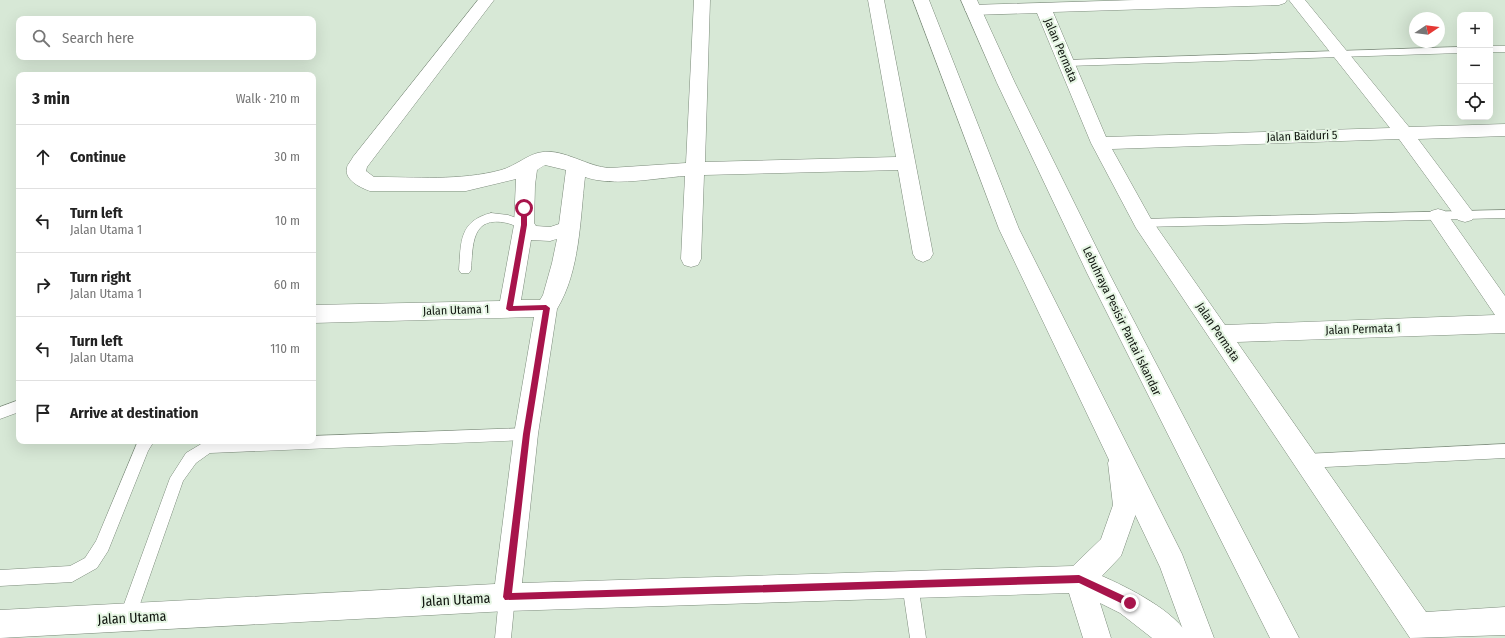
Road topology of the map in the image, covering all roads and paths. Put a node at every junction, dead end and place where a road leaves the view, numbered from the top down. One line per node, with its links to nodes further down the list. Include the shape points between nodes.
1 (486, 0): 18 (main road, via 360,162 356,174 370,184 466,184 506,176)
2 (702, 0): 20 (main road)
3 (876, 0): 17 (main road)
4 (921, 0): 43 (main road, via 1009,229)
5 (1279, 0): 8 (main road)
6 (1297, 0): 12 (main road)
7 (971, 5): 8 (main road); 58 (main road, Lebuhraya Pesisir Pantai Iskandar, via 1121,320 1200,478)
8 (1043, 8): 13 (main road, Jalan Permata)
9 (1493, 49): 10 (lane)
10 (1505, 49)
11 (1457, 50): 12 (lane)
12 (1340, 54): 13 (lane); 15 (main road)
13 (1068, 62): 16 (main road, Jalan Permata)
14 (1505, 130): 15 (main road, Jalan Baiduri 5)
15 (1404, 133): 16 (main road, Jalan Baiduri 5); 22 (main road)
16 (1100, 143): 24 (main road, Jalan Permata)
17 (907, 163): 20 (main road); 27 (main road)
18 (528, 168): 19 (main road, via 543,158 556,159); 25 (main road)
19 (576, 168): 20 (main road, via 610,175); 26 (main road)
20 (694, 169): 28 (main road)
21 (1505, 214): 22 (lane)
22 (1465, 215): 23 (lane)
23 (1438, 216): 24 (lane); 32 (main road)
24 (1143, 223): 35 (main road, Jalan Permata)
25 (524, 225): 26 (main road, via 531,233 550,234); 29 (lane, via 513,219 498,216 487,218 476,225 468,238); 31 (main road)
26 (568, 228): 30 (main road, via 557,290)
27 (923, 254)
28 (691, 259)
29 (465, 270)
30 (546, 308): 31 (main road, Jalan Utama 1); 38 (main road)
31 (509, 309): 33 (main road, Jalan Utama 1)
32 (1505, 313)
33 (316, 314)
34 (1505, 324): 35 (main road, Jalan Permata 1)
35 (1220, 334): 44 (main road, Jalan Permata)
36 (16, 407): 37 (lane)
37 (0, 413)
38 (526, 434): 39 (lane); 48 (main road)
39 (316, 441)
40 (144, 444): 45 (lane, via 102,546 91,563 72,574)
41 (208, 444): 49 (lane, via 191,458 177,478)
42 (1505, 451): 44 (lane)
43 (1120, 459): 46 (main road, via 1126,504 1112,547); 57 (main road, via 1172,564)
44 (1306, 461): 52 (main road, Jalan Permata)
45 (0, 578)
46 (1079, 579): 47 (main road, Jalan Utama); 55 (main road); 56 (main road, Jalan Utama, via 1130,603)
47 (910, 584): 48 (main road, Jalan Utama); 54 (lane)
48 (507, 597): 49 (main road, Jalan Utama); 53 (lane)
49 (127, 618): 51 (main road, Jalan Utama)
50 (1505, 621): 52 (main road)
51 (0, 624)
52 (1422, 632)
53 (503, 638)
54 (918, 638)
55 (1097, 638)
56 (1175, 638)
57 (1200, 638)
58 (1285, 638)

